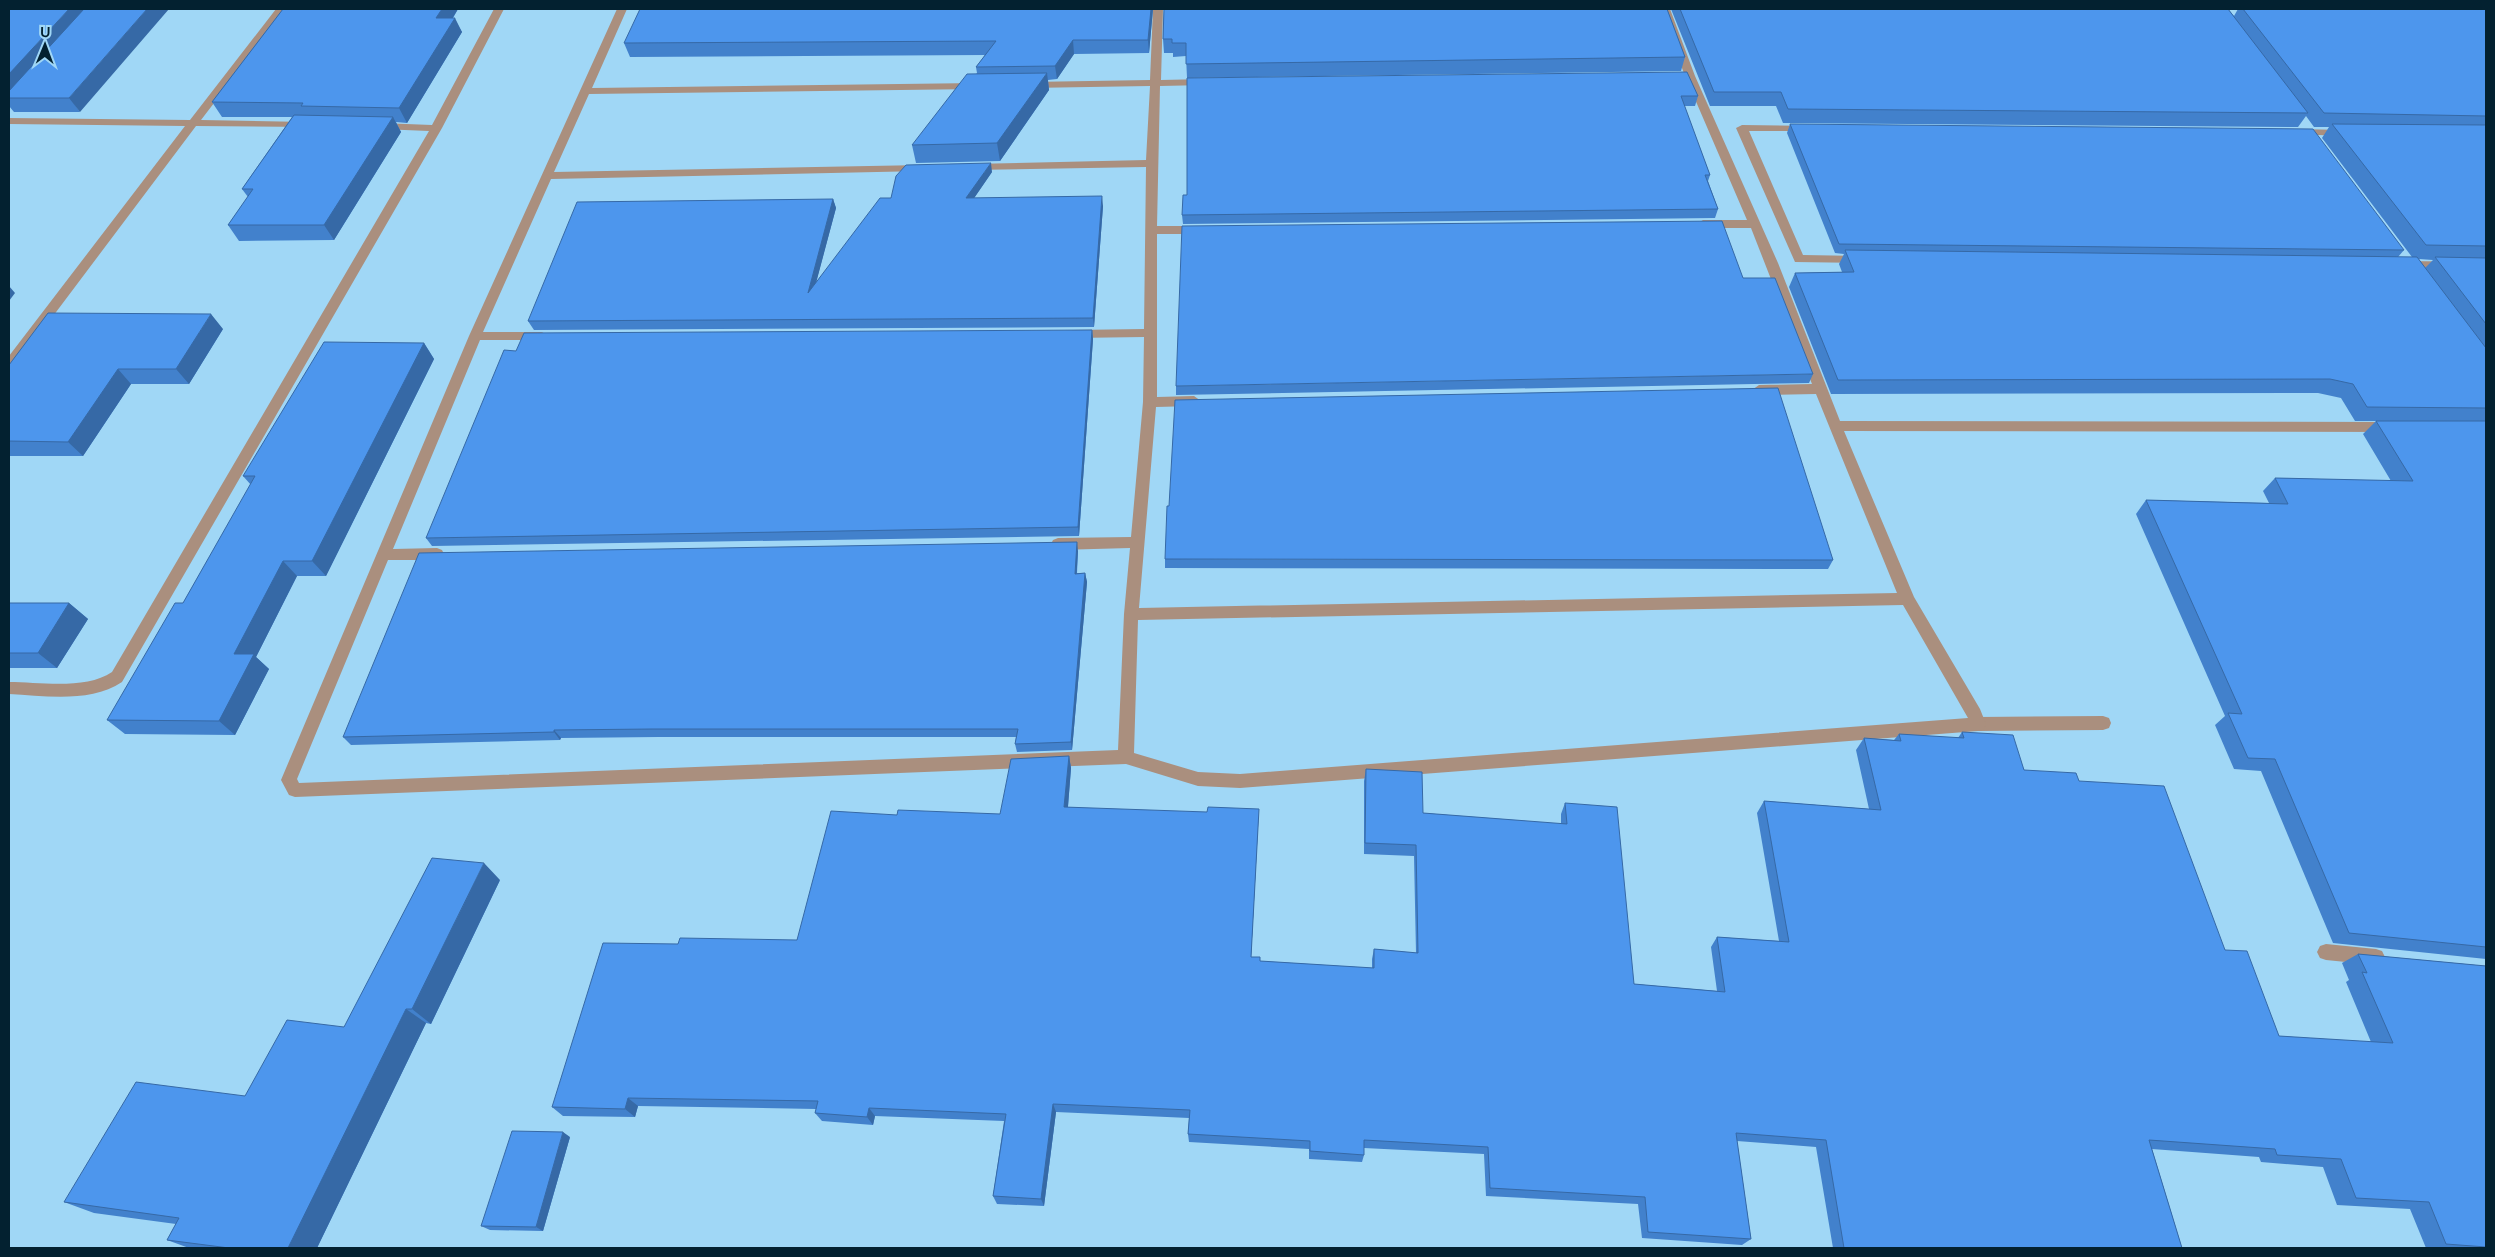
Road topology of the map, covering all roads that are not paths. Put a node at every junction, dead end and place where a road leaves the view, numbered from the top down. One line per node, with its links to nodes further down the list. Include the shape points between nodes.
1 (281, 9): 12 (street)
2 (499, 9): 15 (street)
3 (622, 9): 10 (street)
4 (1158, 9): 7 (street)
5 (1665, 9): 25 (street, via 1685,76)
6 (1215, 82): 7 (street)
7 (1155, 83): 9 (street); 21 (street)
8 (988, 85): 10 (street)
9 (1018, 85)
10 (585, 91): 24 (street)
11 (9, 121): 12 (street)
12 (193, 123): 13 (street); 39 (street)
13 (319, 125)
14 (368, 126): 15 (street)
15 (436, 128): 52 (street, via 117,677 105,686 88,688)
16 (1822, 128): 30 (street, via 1742,128 1799,259)
17 (2308, 128): 18 (street); 19 (street); 20 (street)
18 (2281, 132)
19 (2360, 133)
20 (2323, 148)
21 (1152, 164): 22 (street); 27 (street)
22 (964, 167)
23 (934, 168): 24 (street)
24 (547, 176): 37 (street)
25 (1756, 224): 26 (street); 40 (street)
26 (1687, 225)
27 (1152, 230): 28 (street); 36 (street)
28 (1211, 230)
29 (2397, 250): 32 (street)
30 (1869, 260)
31 (2389, 265): 32 (street)
32 (2409, 265): 33 (street); 34 (street)
33 (2486, 266)
34 (2420, 281)
35 (1062, 334): 36 (street)
36 (1151, 334): 43 (street)
37 (475, 336): 38 (street); 49 (street)
38 (554, 336)
39 (9, 365)
40 (1820, 389): 41 (street); 44 (street)
41 (1750, 391)
42 (1210, 401): 43 (street)
43 (1150, 402): 46 (street)
44 (1834, 426): 45 (street); 50 (street)
45 (2407, 428)
46 (1136, 542): 47 (street); 51 (street)
47 (1047, 544)
48 (452, 554): 49 (street)
49 (382, 555): 55 (street, via 289,780 295,790)
50 (1907, 599): 51 (street); 54 (street)
51 (1131, 614): 55 (street)
52 (9, 688)
53 (2103, 723): 54 (street)
54 (1978, 724): 55 (street, via 1240,781 1198,779)
55 (1126, 757)
56 (2326, 952): 57 (street)
57 (2392, 958)

